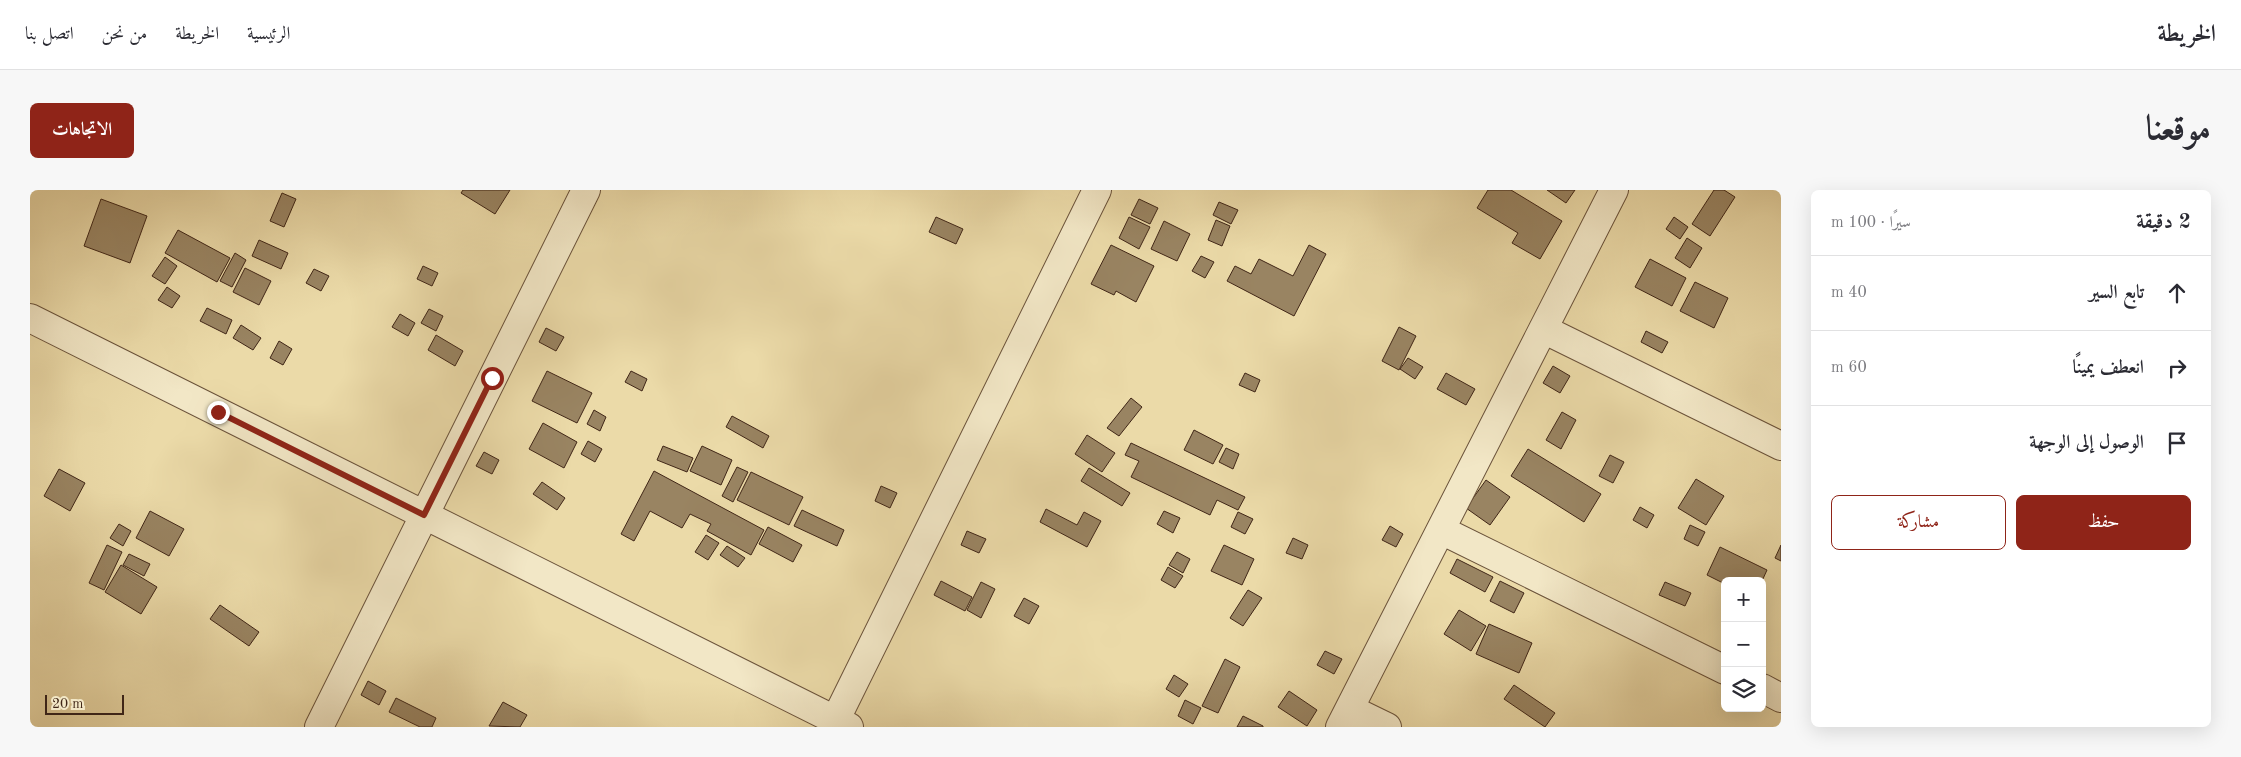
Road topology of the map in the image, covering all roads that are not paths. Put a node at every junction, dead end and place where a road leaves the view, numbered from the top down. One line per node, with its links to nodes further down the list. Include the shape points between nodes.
1 (586, 190): 7 (street)
2 (1097, 190): 13 (street)
3 (1614, 190): 5 (street)
4 (30, 318): 7 (street)
5 (1544, 329): 6 (street); 8 (street)
6 (1781, 446)
7 (424, 515): 13 (street); 14 (street)
8 (1441, 530): 9 (street); 12 (street)
9 (1721, 668)
10 (1766, 690): 11 (street)
11 (1781, 698)
12 (1345, 718): 15 (street)
13 (839, 725)
14 (319, 727)
15 (1387, 727)

